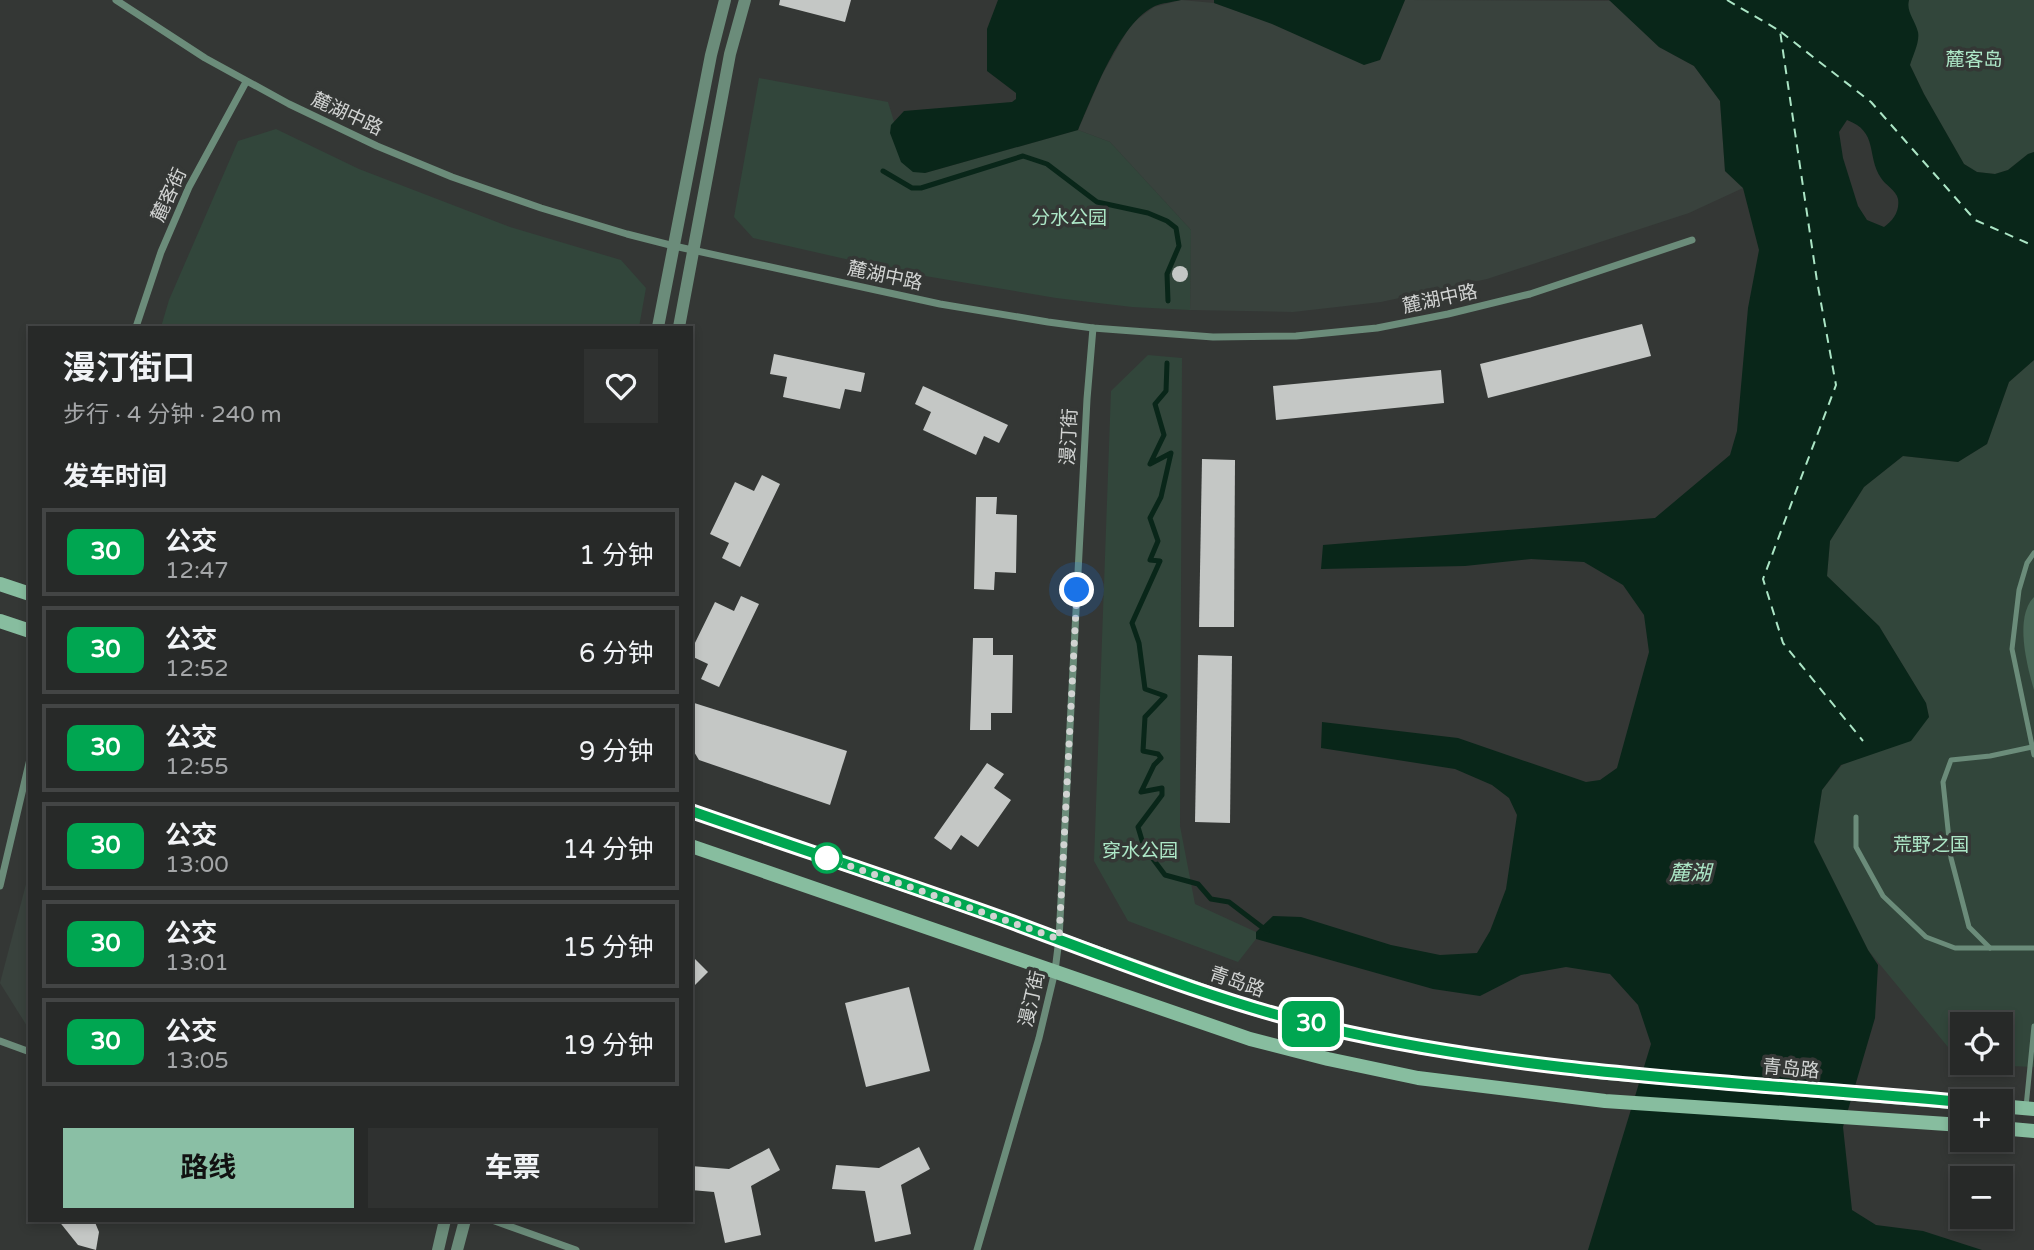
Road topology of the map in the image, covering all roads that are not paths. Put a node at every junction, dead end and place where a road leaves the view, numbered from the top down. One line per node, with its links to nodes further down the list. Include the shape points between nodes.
1 (116, 0): 4 (street, 麓湖中路)
2 (725, 0): 6 (street)
3 (745, 0): 7 (street, via 730,54)
4 (246, 82): 6 (street, 麓湖中路, via 452,177); 8 (street, 麓客街, via 188,187)
5 (1692, 240): 11 (street, 麓湖中路, via 1530,295 1377,328 1296,336 1213,337)
6 (674, 246): 7 (street, 麓湖中路); 9 (street)
7 (694, 250): 10 (street); 11 (street, 麓湖中路, via 940,304)
8 (136, 326)
9 (658, 326)
10 (679, 326)
11 (1093, 328): 25 (street, 漫汀街)
12 (2034, 553): 13 (lane)
13 (2030, 563): 18 (lane, via 2019,590 2012,649)
14 (0, 584): 15 (main road)
15 (28, 593)
16 (0, 621): 17 (main road)
17 (28, 630)
18 (2032, 747): 19 (lane); 26 (lane, via 1951,760 1943,782 1951,858 1961,900 1969,927)
19 (2034, 755)
20 (28, 767): 24 (street)
21 (693, 812): 25 (main road, 青岛路)
22 (1856, 817): 26 (lane, via 1856,847 1883,896 1926,937 1955,948)
23 (693, 847): 28 (main road)
24 (0, 886)
25 (1059, 939): 28 (street, 漫汀街); 32 (main road, 青岛路, via 1254,1009 1419,1047 1595,1072)
26 (1990, 948): 27 (lane)
27 (2034, 948)
28 (1055, 971): 34 (main road, via 1250,1039 1418,1078 1605,1101); 43 (street, 漫汀街)
29 (2034, 1026): 33 (lane)
30 (0, 1041): 31 (street)
31 (28, 1051)
32 (1950, 1101)
33 (2030, 1109)
34 (1950, 1124)
35 (2013, 1129): 36 (main road)
36 (2034, 1131)
37 (445, 1222): 40 (street)
38 (464, 1222): 41 (street)
39 (498, 1222): 42 (street)
40 (438, 1250)
41 (457, 1250)
42 (576, 1250)
43 (977, 1250)

